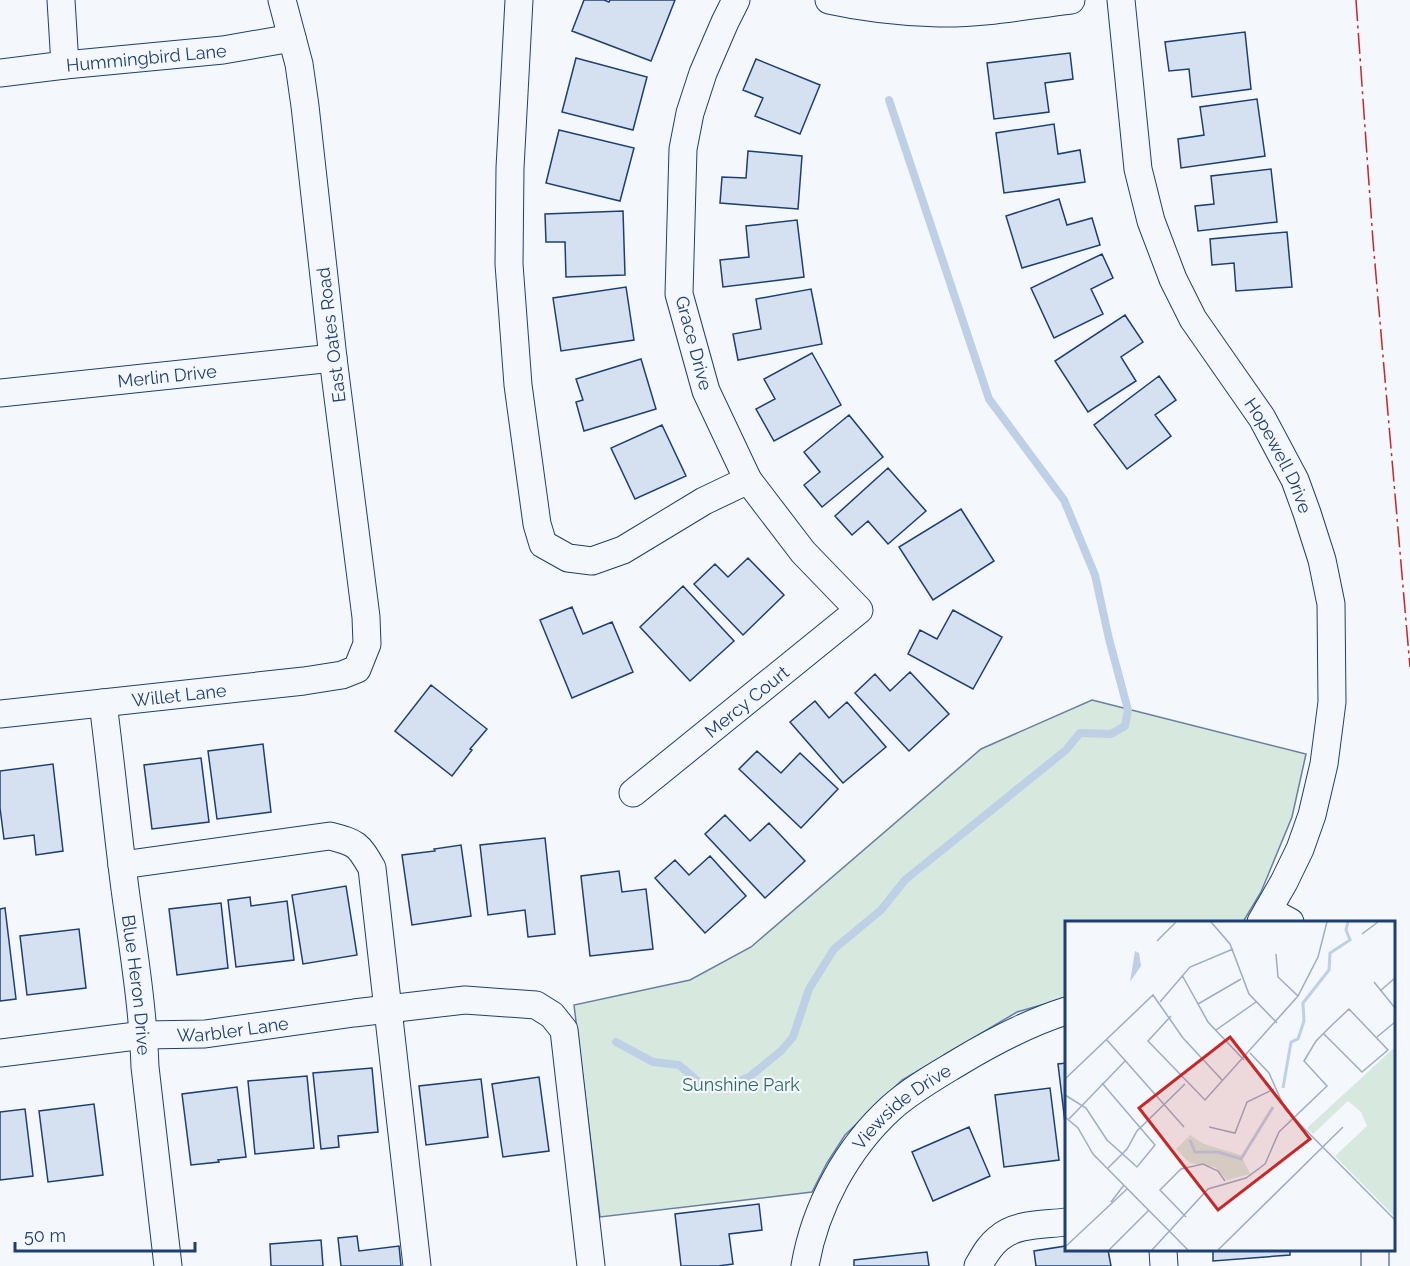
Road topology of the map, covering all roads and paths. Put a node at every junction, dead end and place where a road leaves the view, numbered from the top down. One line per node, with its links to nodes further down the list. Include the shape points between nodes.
1 (61, 0): 9 (street)
2 (282, 0): 8 (street, East Oates Road)
3 (519, 0): 13 (street, via 509,264 518,385 543,544 568,558 592,561 623,550 704,501)
4 (736, 0): 13 (street, Grace Drive, via 703,73 683,149 680,294 706,391)
5 (830, 0): 6 (street, via 940,13)
6 (1071, 0)
7 (1121, 0): 20 (street, Hopewell Drive, via 1138,169 1150,221 1193,319 1262,418 1295,480 1322,560 1331,604 1332,702 1324,764 1312,815)
8 (292, 38): 9 (street, Hummingbird Lane, via 223,50); 11 (street, East Oates Road, via 305,106)
9 (65, 65): 10 (street, Hummingbird Lane)
10 (0, 73)
11 (333, 358): 12 (street, Merlin Drive); 15 (street, East Oates Road, via 366,617 367,644)
12 (0, 393)
13 (748, 480): 14 (street, Grace Drive, via 803,552)
14 (859, 610): 18 (street, Mercy Court)
15 (357, 669): 16 (street, Willet Lane, via 304,681)
16 (103, 703): 17 (street, Willet Lane); 19 (street, Blue Heron Drive)
17 (0, 714)
18 (633, 793)
19 (122, 865): 21 (street, via 330,836 350,841 362,850 372,868); 23 (street, Blue Heron Drive)
20 (1273, 918)
21 (388, 1009): 23 (street, Warbler Lane, via 205,1034); 28 (street); 29 (street, Warbler Lane, via 465,1000 536,1005 552,1015 564,1030)
22 (1065, 1011): 30 (street, Viewside Drive, via 1009,1033 892,1107 868,1131 834,1181 808,1247)
23 (144, 1035): 24 (street, Warbler Lane); 27 (street, Blue Heron Drive)
24 (0, 1053)
25 (1065, 1222): 31 (street, via 1017,1228 999,1237)
26 (1163, 1251): 32 (street)
27 (168, 1266)
28 (417, 1266)
29 (591, 1266)
30 (806, 1266)
31 (978, 1266)
32 (1164, 1266)

